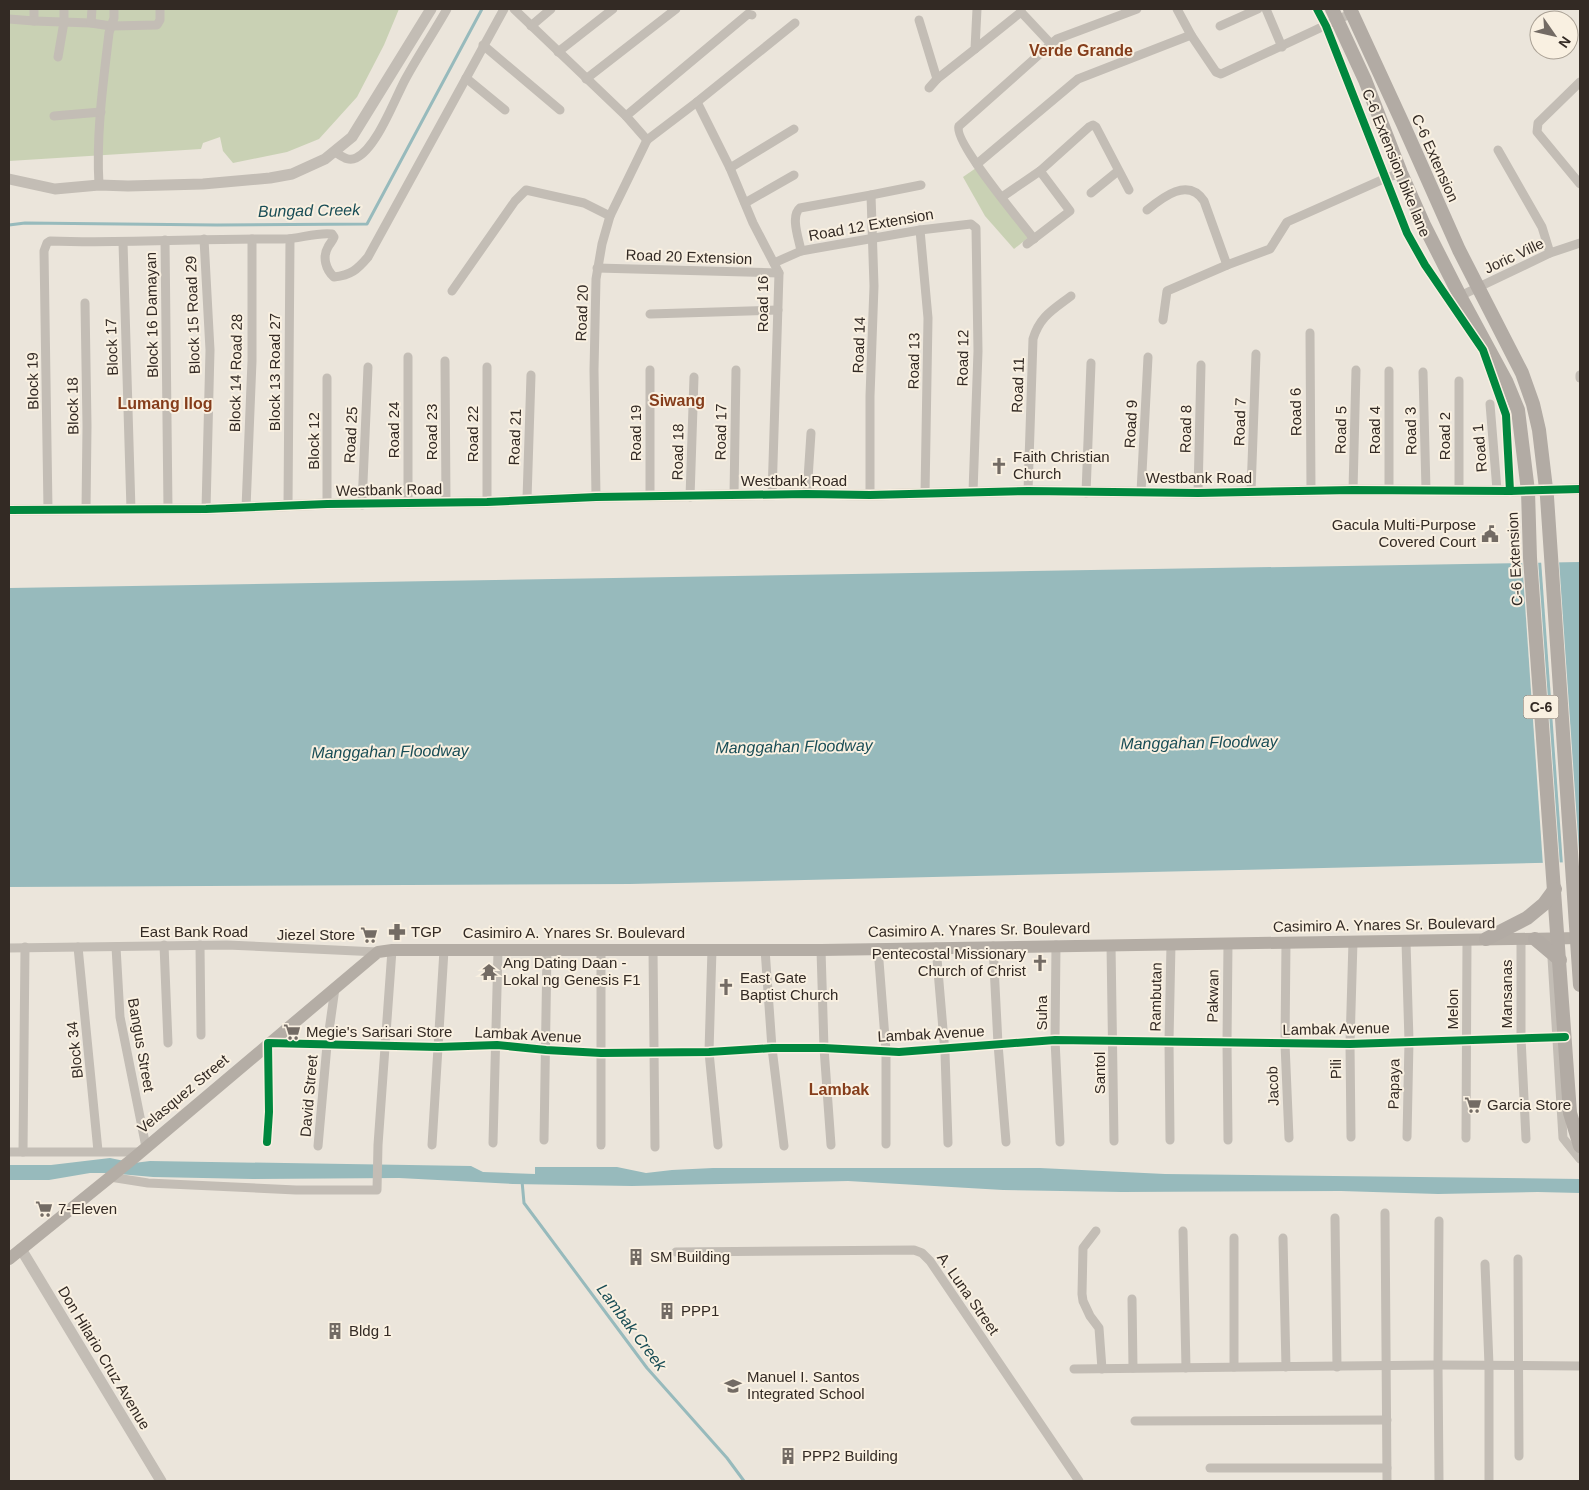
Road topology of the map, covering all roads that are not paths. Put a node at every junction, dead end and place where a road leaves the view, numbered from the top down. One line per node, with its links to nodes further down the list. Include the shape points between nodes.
1 (34, 9): 24 (street)
2 (64, 9): 25 (street)
3 (92, 9): 26 (street)
4 (114, 9): 28 (street)
5 (160, 9): 28 (street, via 157,25)
6 (431, 9): 52 (street, via 352,137)
7 (447, 9): 52 (street, via 364,153 355,159 347,159)
8 (504, 9): 33 (street)
9 (514, 9): 29 (street)
10 (551, 9): 29 (street)
11 (613, 9): 36 (street)
12 (676, 9): 39 (street)
13 (977, 9): 35 (street)
14 (1137, 9): 32 (street)
15 (1176, 9): 31 (street)
16 (1258, 9): 30 (street)
17 (1266, 9): 34 (street)
18 (1021, 10): 32 (street); 35 (street)
19 (1351, 11): 20 (street); 85 (main road, C-6 Extension / C-6, via 1443,218)
20 (1335, 15): 34 (street); 57 (main road, C-6 Extension / C-6)
21 (752, 16): 48 (street, via 748,14)
22 (9, 19): 24 (street)
23 (919, 20): 40 (street)
24 (34, 21): 25 (street)
25 (64, 22): 26 (street); 37 (street)
26 (91, 23): 28 (street)
27 (795, 23): 43 (street)
28 (111, 26): 46 (street)
29 (532, 26): 36 (street)
30 (1220, 26)
31 (1191, 35): 34 (street, via 1216,72 1221,74); 53 (street, via 1078,79)
32 (1051, 44): 53 (street, via 959,126 959,136)
33 (483, 45): 38 (street); 45 (street)
34 (1282, 46)
35 (975, 49): 40 (street)
36 (558, 52): 39 (street)
37 (58, 57)
38 (466, 78): 44 (street); 75 (street, via 368,257 357,269 346,276 334,277 329,273 325,259 333,241 332,234)
39 (586, 79): 48 (street)
40 (937, 79): 42 (street)
41 (1580, 82): 60 (street, via 1536,127)
42 (929, 88)
43 (697, 102): 50 (street); 54 (street, Road 16)
44 (505, 110)
45 (560, 110)
46 (101, 112): 47 (street); 61 (street)
47 (54, 116)
48 (626, 116): 50 (street)
49 (794, 129): 54 (street)
50 (647, 140): 69 (street, Road 20)
51 (1498, 150): 80 (street, via 1542,227)
52 (336, 152): 61 (street, via 292,174 270,178 193,184)
53 (977, 164): 66 (street)
54 (730, 168): 67 (street, Road 16)
55 (1040, 171): 56 (street, via 1093,125); 66 (street); 66 (street, via 1070,211 1031,241)
56 (1118, 171): 63 (street); 64 (street)
57 (1401, 174): 82 (street, via 1286,222 1270,249); 88 (main road, C-6 Extension / C-6)
58 (794, 175): 67 (street)
59 (9, 179): 61 (street, via 55,188)
60 (1580, 184)
61 (99, 185)
62 (921, 185): 65 (street)
63 (1129, 190)
64 (1092, 193)
65 (871, 195): 72 (street, Road 14); 79 (street, via 797,210 795,217)
66 (1002, 197)
67 (745, 203): 81 (street, Road 16)
68 (1147, 210): 82 (street, via 1171,192 1188,190 1199,195)
69 (610, 216): 83 (street, Road 20); 86 (street, via 590,204 526,190)
70 (974, 225): 71 (street, Road 12 Extension); 124 (street, Road 12, via 978,351)
71 (920, 230): 72 (street, Road 12 Extension); 129 (street, Road 13, via 928,318)
72 (873, 238): 79 (street, Road 12 Extension); 132 (street, Road 14)
73 (204, 239): 74 (street); 76 (street); 145 (street, Block 15 Road 29, via 210,350)
74 (252, 239): 75 (street); 143 (street, Block 14 Road 28, via 252,361)
75 (290, 239): 142 (street, Block 13 Road 27)
76 (165, 240): 77 (street); 144 (street, Block 16 Damayan)
77 (123, 242): 147 (street, Block 19, via 50,241 44,251); 149 (street, Block 17)
78 (1580, 243): 80 (street, Joric Ville)
79 (801, 251): 81 (street, Road 12 Extension)
80 (1550, 253): 85 (street, Joric Ville)
81 (774, 263): 84 (street, Road 16)
82 (1227, 265): 92 (street, via 1166,292)
83 (597, 268): 84 (street, Road 20 Extension); 135 (street, Road 20, via 594,370)
84 (779, 273): 90 (street, Road 16)
85 (1478, 288): 88 (street, Joric Ville); 123 (main road, C-6 Extension / C-6, via 1522,373 1533,404)
86 (452, 291)
87 (1071, 296): 120 (street, Road 11, via 1043,318 1033,339)
88 (1460, 296): 119 (main road, C-6 Extension / C-6, via 1518,410)
89 (84, 303): 148 (street, Block 18)
90 (778, 310): 91 (street); 131 (street, Road 16)
91 (650, 314)
92 (1164, 320)
93 (1310, 333): 122 (street, Road 6)
94 (1256, 354): 121 (street, Road 7)
95 (408, 357): 140 (street, Road 24)
96 (1148, 357): 125 (street, Road 9)
97 (445, 361): 137 (street, Road 23)
98 (1091, 363): 126 (street)
99 (1202, 365): 127 (street, Road 8)
100 (368, 367): 141 (street, Road 25)
101 (488, 367): 138 (street, Road 22)
102 (650, 370): 133 (street, Road 19)
103 (736, 370): 130 (street, Road 17)
104 (1356, 370): 114 (street, Road 5)
105 (1389, 371): 115 (street, Road 4)
106 (1424, 372): 116 (street, Road 3)
107 (531, 375): 136 (street, Road 21)
108 (694, 377): 134 (street, Road 18)
109 (328, 378): 139 (street, Block 12)
110 (1459, 381): 117 (street, Road 2)
111 (1490, 404): 118 (street, Road 1)
112 (811, 432): 128 (street)
113 (1580, 489): 123 (street, Westbank Road)
114 (1353, 490): 115 (street, Westbank Road); 122 (street, Westbank Road)
115 (1389, 490): 116 (street, Westbank Road)
116 (1426, 490): 117 (street, Westbank Road)
117 (1459, 490): 118 (street, Westbank Road)
118 (1497, 490): 119 (street, Westbank Road)
119 (1528, 490): 123 (street, Westbank Road); 150 (main road, C-6 Extension / C-6)
120 (1028, 491): 124 (street, Westbank Road); 126 (street, Westbank Road)
121 (1251, 491): 122 (street, Westbank Road); 127 (street, Westbank Road)
122 (1311, 491)
123 (1547, 491): 151 (main road, C-6 Extension / C-6)
124 (973, 492): 129 (street, Westbank Road)
125 (1141, 492): 126 (street, Westbank Road); 127 (street, Westbank Road)
126 (1086, 493)
127 (1198, 493)
128 (807, 494): 131 (street, Westbank Road); 132 (street, Westbank Road)
129 (925, 494): 132 (street, Westbank Road)
130 (734, 495): 131 (street, Westbank Road); 134 (street, Westbank Road)
131 (772, 495)
132 (870, 495)
133 (650, 497): 134 (street, Westbank Road); 135 (street, Westbank Road)
134 (690, 497)
135 (596, 498): 136 (street, Westbank Road)
136 (527, 500): 138 (street, Westbank Road)
137 (446, 502): 138 (street, Westbank Road); 140 (street, Westbank Road)
138 (487, 502)
139 (327, 504): 141 (street, Westbank Road); 142 (street, Westbank Road)
140 (408, 504): 141 (street, Westbank Road)
141 (362, 505)
142 (288, 506): 143 (street, Westbank Road)
143 (246, 508): 145 (street, Westbank Road)
144 (168, 509): 145 (street, Westbank Road); 149 (street, Westbank Road)
145 (206, 509)
146 (9, 510): 147 (street, Westbank Road)
147 (48, 510): 148 (street, Westbank Road)
148 (86, 510): 149 (street, Westbank Road)
149 (131, 510)
150 (1554, 885): 152 (main road, C-6 Extension / C-6); 154 (main road, via 1544,904 1527,918)
151 (1576, 900): 153 (main road, C-6 Extension / C-6)
152 (1558, 938): 153 (main road, Casimiro A. Ynares Sr. Boulevard); 155 (main road, Casimiro A. Ynares Sr. Boulevard); 183 (main road, C-6)
153 (1579, 938): 184 (main road, C-6)
154 (1486, 939): 155 (main road, Casimiro A. Ynares Sr. Boulevard); 156 (main road, Casimiro A. Ynares Sr. Boulevard)
155 (1528, 939): 183 (main road); 189 (street, Mansanas)
156 (1467, 940): 159 (main road, Casimiro A. Ynares Sr. Boulevard); 190 (street, Melon)
157 (1353, 941): 158 (main road, Casimiro A. Ynares Sr. Boulevard); 159 (main road, Casimiro A. Ynares Sr. Boulevard); 200 (street, Pili)
158 (1286, 942): 160 (main road, Casimiro A. Ynares Sr. Boulevard); 199 (street, Jacob)
159 (1406, 942): 194 (street, Papaya)
160 (1228, 943): 162 (main road, Casimiro A. Ynares Sr. Boulevard); 197 (street, Pakwan)
161 (1112, 944): 162 (main road, Casimiro A. Ynares Sr. Boulevard); 164 (main road, Casimiro A. Ynares Sr. Boulevard); 192 (street, Santol)
162 (1171, 944): 193 (street, Rambutan)
163 (200, 945): 165 (street, East Bank Road); 182 (street, East Bank Road); 187 (street)
164 (1056, 945): 166 (main road, Casimiro A. Ynares Sr. Boulevard); 191 (street, Suha)
165 (164, 946): 169 (street, East Bank Road); 195 (street)
166 (993, 946): 170 (main road, Casimiro A. Ynares Sr. Boulevard); 198 (street)
167 (25, 947): 168 (street, East Bank Road); 171 (street, East Bank Road); 239 (street)
168 (78, 947): 169 (street, East Bank Road); 237 (street, Block 34)
169 (116, 947): 236 (street, Bangus Street, via 120,1017)
170 (936, 947): 172 (main road, Casimiro A. Ynares Sr. Boulevard); 205 (street)
171 (9, 948)
172 (878, 948): 180 (main road, Casimiro A. Ynares Sr. Boulevard); 209 (street)
173 (653, 949): 174 (main road, Casimiro A. Ynares Sr. Boulevard); 178 (main road, Casimiro A. Ynares Sr. Boulevard); 212 (street)
174 (712, 949): 179 (main road, Casimiro A. Ynares Sr. Boulevard); 211 (street)
175 (392, 950): 176 (main road, Casimiro A. Ynares Sr. Boulevard); 182 (main road, Casimiro A. Ynares Sr. Boulevard); 203 (street)
176 (444, 950): 181 (main road, Casimiro A. Ynares Sr. Boulevard); 204 (street)
177 (546, 950): 178 (main road, Casimiro A. Ynares Sr. Boulevard); 181 (main road, Casimiro A. Ynares Sr. Boulevard); 208 (street)
178 (601, 950): 210 (street)
179 (764, 950): 180 (main road, Casimiro A. Ynares Sr. Boulevard); 206 (street)
180 (821, 950): 207 (street)
181 (498, 951): 202 (street)
182 (378, 952): 186 (main road, Velasquez Street)
183 (1556, 956): 188 (main road, C-6)
184 (1580, 962): 185 (main road, C-6)
185 (1580, 985)
186 (335, 988): 196 (main road, Velasquez Street); 201 (street, David Street)
187 (201, 1035)
188 (1560, 1037): 189 (street, Lambak Avenue); 234 (main road, C-6, via 1570,1113); 240 (street, via 1563,1138)
189 (1521, 1038): 190 (street, Lambak Avenue); 217 (street, Mansanas)
190 (1466, 1039): 194 (street, Lambak Avenue); 216 (street, Melon)
191 (1055, 1040): 192 (street, Lambak Avenue); 198 (street, Lambak Avenue); 224 (street, Suha)
192 (1114, 1041): 193 (street, Lambak Avenue); 221 (street, Santol)
193 (1169, 1041): 197 (street, Lambak Avenue); 219 (street, Rambutan)
194 (1409, 1042): 200 (street, Lambak Avenue); 214 (street, Papaya)
195 (168, 1043)
196 (268, 1043): 201 (street, Lambak Avenue); 222 (street); 236 (main road, Velasquez Street)
197 (1226, 1043): 199 (street, Lambak Avenue); 220 (street, Pakwan)
198 (998, 1044): 205 (street, Lambak Avenue); 223 (street)
199 (1285, 1044): 200 (street, Lambak Avenue); 215 (street, Jacob)
200 (1350, 1044): 213 (street, Pili)
201 (327, 1045): 203 (street, Lambak Avenue); 232 (street, David Street)
202 (496, 1045): 204 (street, Lambak Avenue); 208 (street, Lambak Avenue); 225 (street)
203 (384, 1046): 204 (street, Lambak Avenue); 241 (street, via 377,1185 296,1190 148,1183)
204 (438, 1047): 228 (street)
205 (945, 1047): 209 (street, Lambak Avenue); 226 (street)
206 (772, 1048): 207 (street, Lambak Avenue); 211 (street, Lambak Avenue); 233 (street)
207 (824, 1048): 209 (street, Lambak Avenue); 231 (street)
208 (546, 1050): 210 (street, Lambak Avenue); 218 (street)
209 (886, 1051): 227 (street)
210 (601, 1052): 212 (street, Lambak Avenue); 229 (street)
211 (709, 1052): 212 (street, Lambak Avenue); 230 (street)
212 (654, 1053): 235 (street)
213 (1351, 1137)
214 (1407, 1137)
215 (1289, 1138)
216 (1466, 1138)
217 (1526, 1139)
218 (544, 1140)
219 (1170, 1140)
220 (1228, 1140)
221 (1114, 1141)
222 (267, 1142)
223 (1006, 1142)
224 (1060, 1142)
225 (493, 1143)
226 (948, 1143)
227 (886, 1144)
228 (432, 1145)
229 (600, 1145)
230 (718, 1145)
231 (831, 1145)
232 (318, 1146)
233 (784, 1146)
234 (1580, 1146)
235 (655, 1147)
236 (143, 1149): 237 (street); 241 (main road, Velasquez Street)
237 (98, 1151): 239 (street)
238 (9, 1152): 239 (street)
239 (23, 1152)
240 (1580, 1158)
241 (110, 1177): 249 (main road, Velasquez Street)
242 (1385, 1213): 257 (street)
243 (1335, 1218): 261 (street)
244 (1439, 1221): 255 (street)
245 (1096, 1230): 266 (street, via 1084,1248 1082,1294 1090,1316 1099,1328)
246 (1183, 1231): 263 (street)
247 (1234, 1238): 264 (street)
248 (1283, 1238): 260 (street)
249 (21, 1249): 251 (main road, Velasquez Street); 272 (street, Don Hilario Cruz Avenue)
250 (676, 1252): 273 (street, A. Luna Street, via 914,1250 922,1254 936,1269)
251 (9, 1259)
252 (1518, 1259): 258 (street)
253 (1485, 1264): 256 (street)
254 (1132, 1299): 262 (street)
255 (1438, 1365): 256 (street); 257 (street); 275 (street)
256 (1489, 1365): 258 (street); 276 (street)
257 (1387, 1366): 261 (street); 268 (street)
258 (1519, 1366): 259 (street); 269 (street)
259 (1580, 1366)
260 (1286, 1367): 261 (street); 264 (street)
261 (1337, 1367)
262 (1133, 1368): 263 (street); 266 (street)
263 (1186, 1368): 264 (street)
264 (1234, 1368)
265 (1074, 1369): 266 (street)
266 (1102, 1369)
267 (1136, 1420): 268 (street)
268 (1387, 1420): 271 (street)
269 (1519, 1456)
270 (1210, 1468): 271 (street)
271 (1387, 1468): 274 (street)
272 (161, 1481)
273 (1080, 1481)
274 (1387, 1481)
275 (1439, 1481)
276 (1488, 1481)

